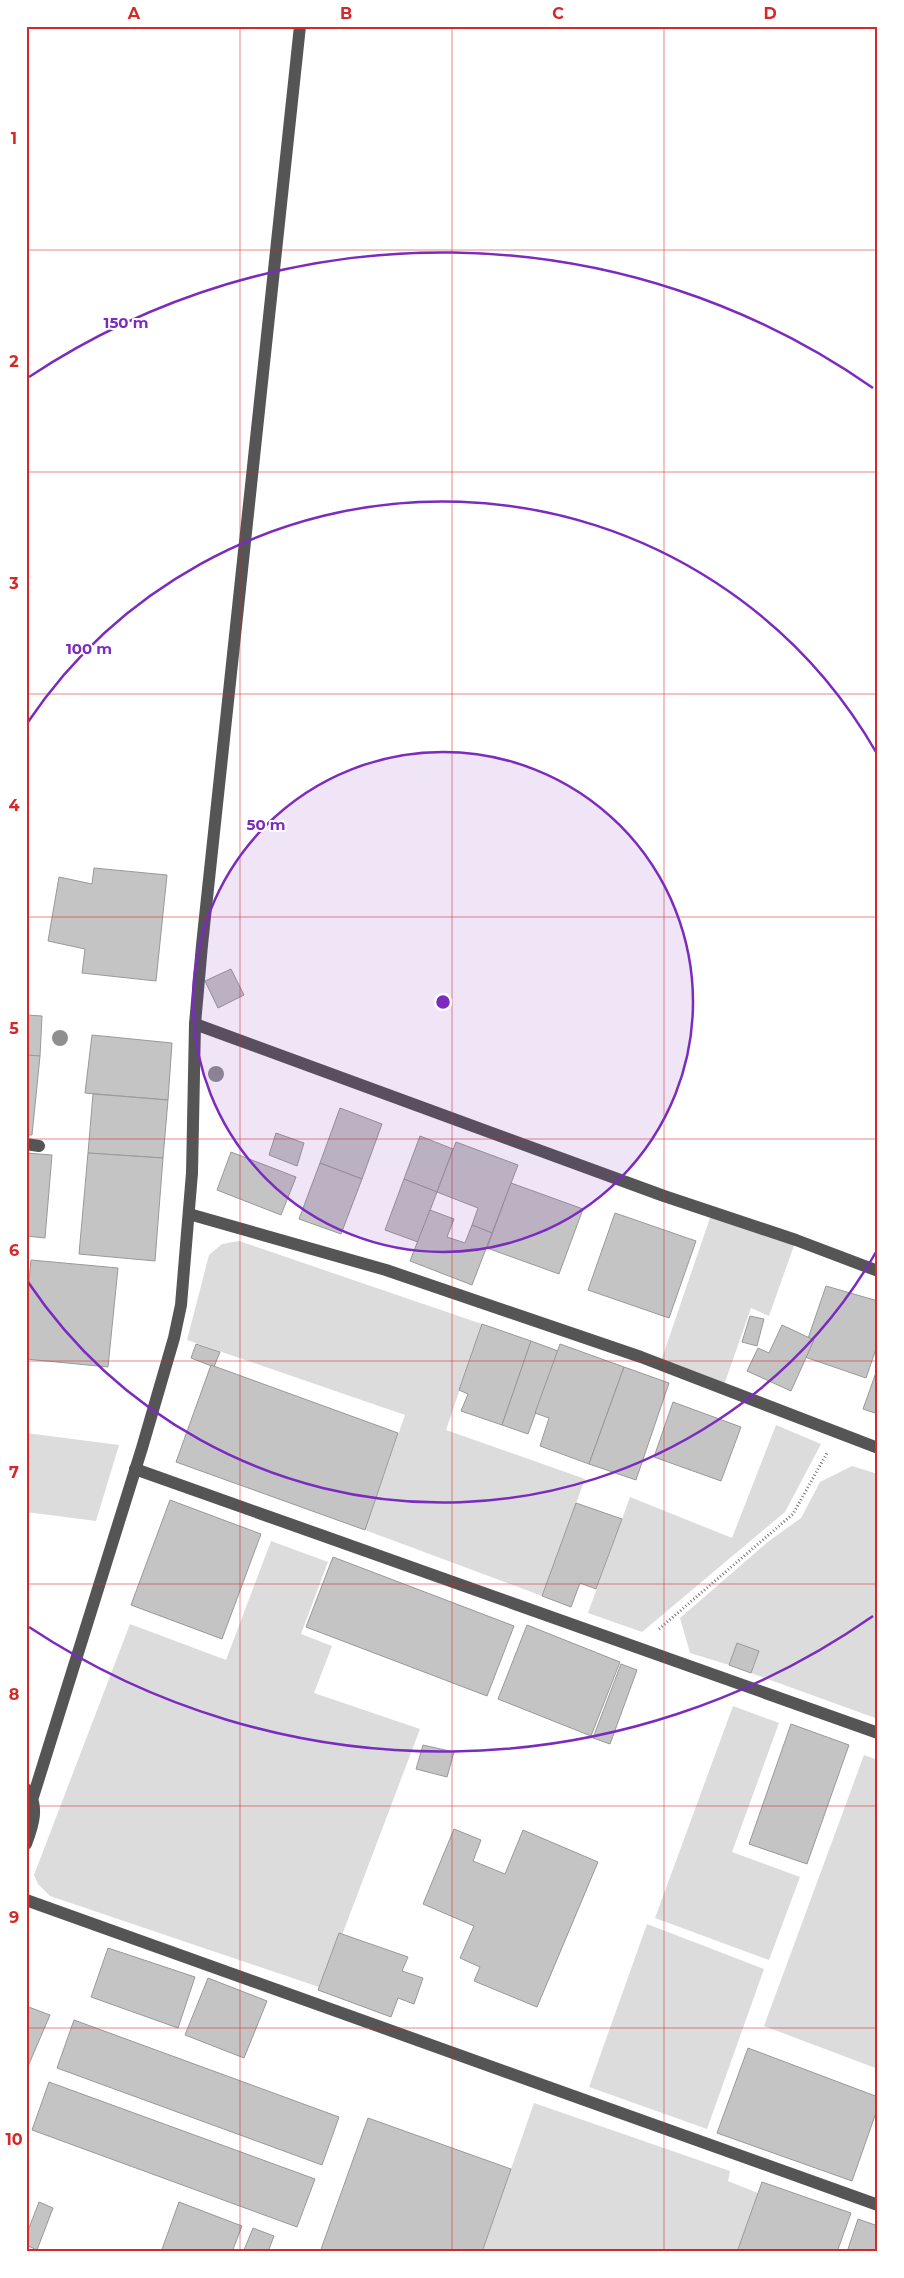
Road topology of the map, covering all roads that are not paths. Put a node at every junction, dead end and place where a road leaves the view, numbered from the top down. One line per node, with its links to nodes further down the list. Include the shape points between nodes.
1 (300, 26): 2 (street)
2 (195, 1024): 5 (street); 6 (street)
3 (26, 1144): 4 (street)
4 (39, 1146)
5 (189, 1214): 7 (street, via 386,1270 641,1357); 8 (street, via 181,1305)
6 (878, 1271)
7 (878, 1448)
8 (135, 1469): 9 (street); 10 (street)
9 (878, 1733)
10 (30, 1793): 11 (street, via 34,1817)
11 (26, 1844)
12 (26, 1900): 13 (street)
13 (878, 2205)

